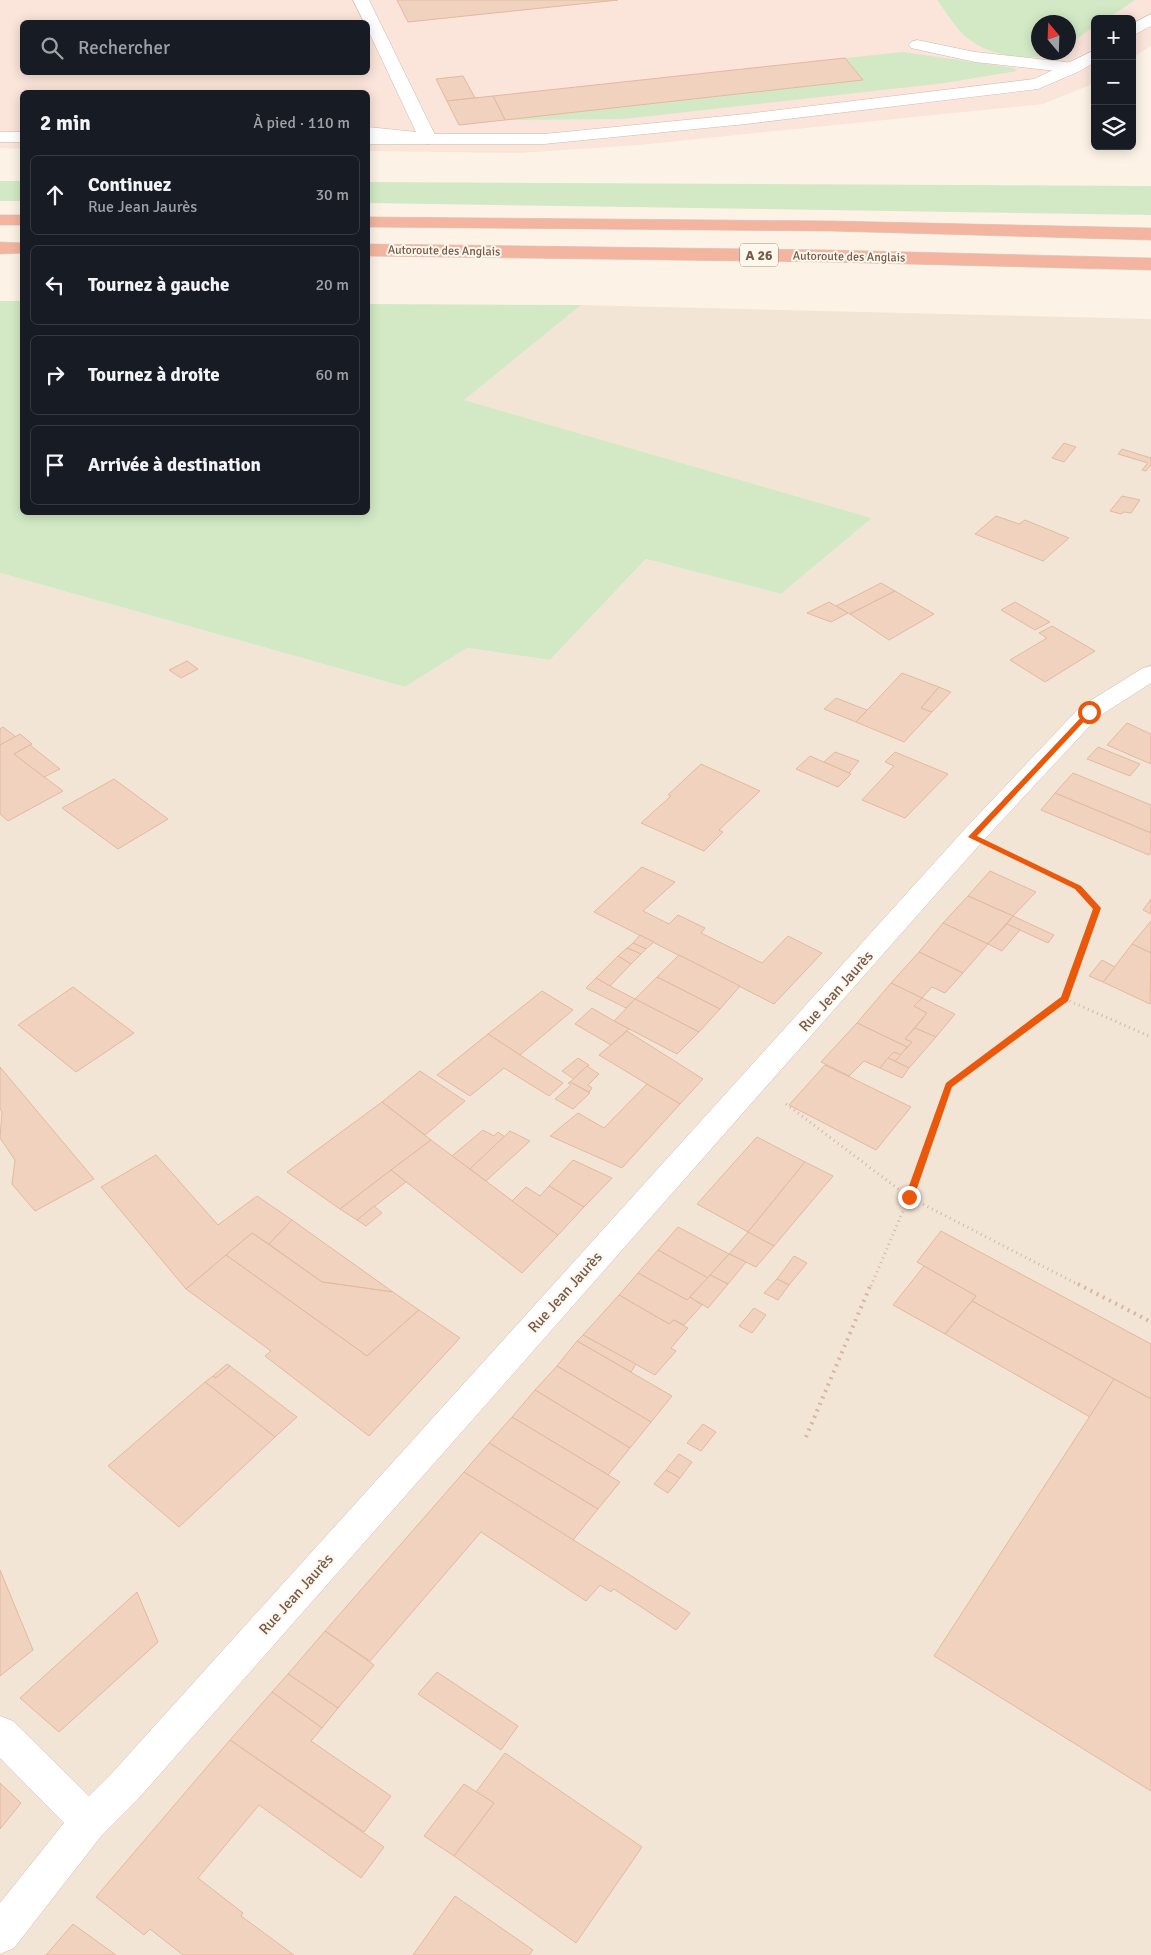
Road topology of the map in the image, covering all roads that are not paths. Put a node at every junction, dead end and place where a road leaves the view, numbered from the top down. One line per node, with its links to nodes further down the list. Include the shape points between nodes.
1 (361, 0): 3 (street)
2 (1151, 19): 5 (street)
3 (370, 20)
4 (370, 20): 13 (street)
5 (1136, 28)
6 (917, 45): 8 (street, via 946,53)
7 (1091, 57): 8 (street)
8 (1074, 68): 13 (street, via 1038,84 746,119 544,139)
9 (370, 132): 13 (street)
10 (0, 137): 11 (street)
11 (20, 137)
12 (370, 138): 13 (street)
13 (428, 139)
14 (0, 220): 15 (highway)
15 (20, 220)
16 (370, 222): 17 (highway, Autoroute des Anglais / A 26, via 830,226)
17 (1151, 234)
18 (0, 248): 19 (highway)
19 (20, 248)
20 (370, 250): 21 (highway, Autoroute des Anglais / A 26)
21 (1151, 264)
22 (1151, 672): 24 (street, Rue Jean Jaurès, via 1089,712 972,837 125,1786)
23 (0, 1733): 24 (street)
24 (89, 1822): 25 (street, Rue Jean Jaurès)
25 (0, 1934)

